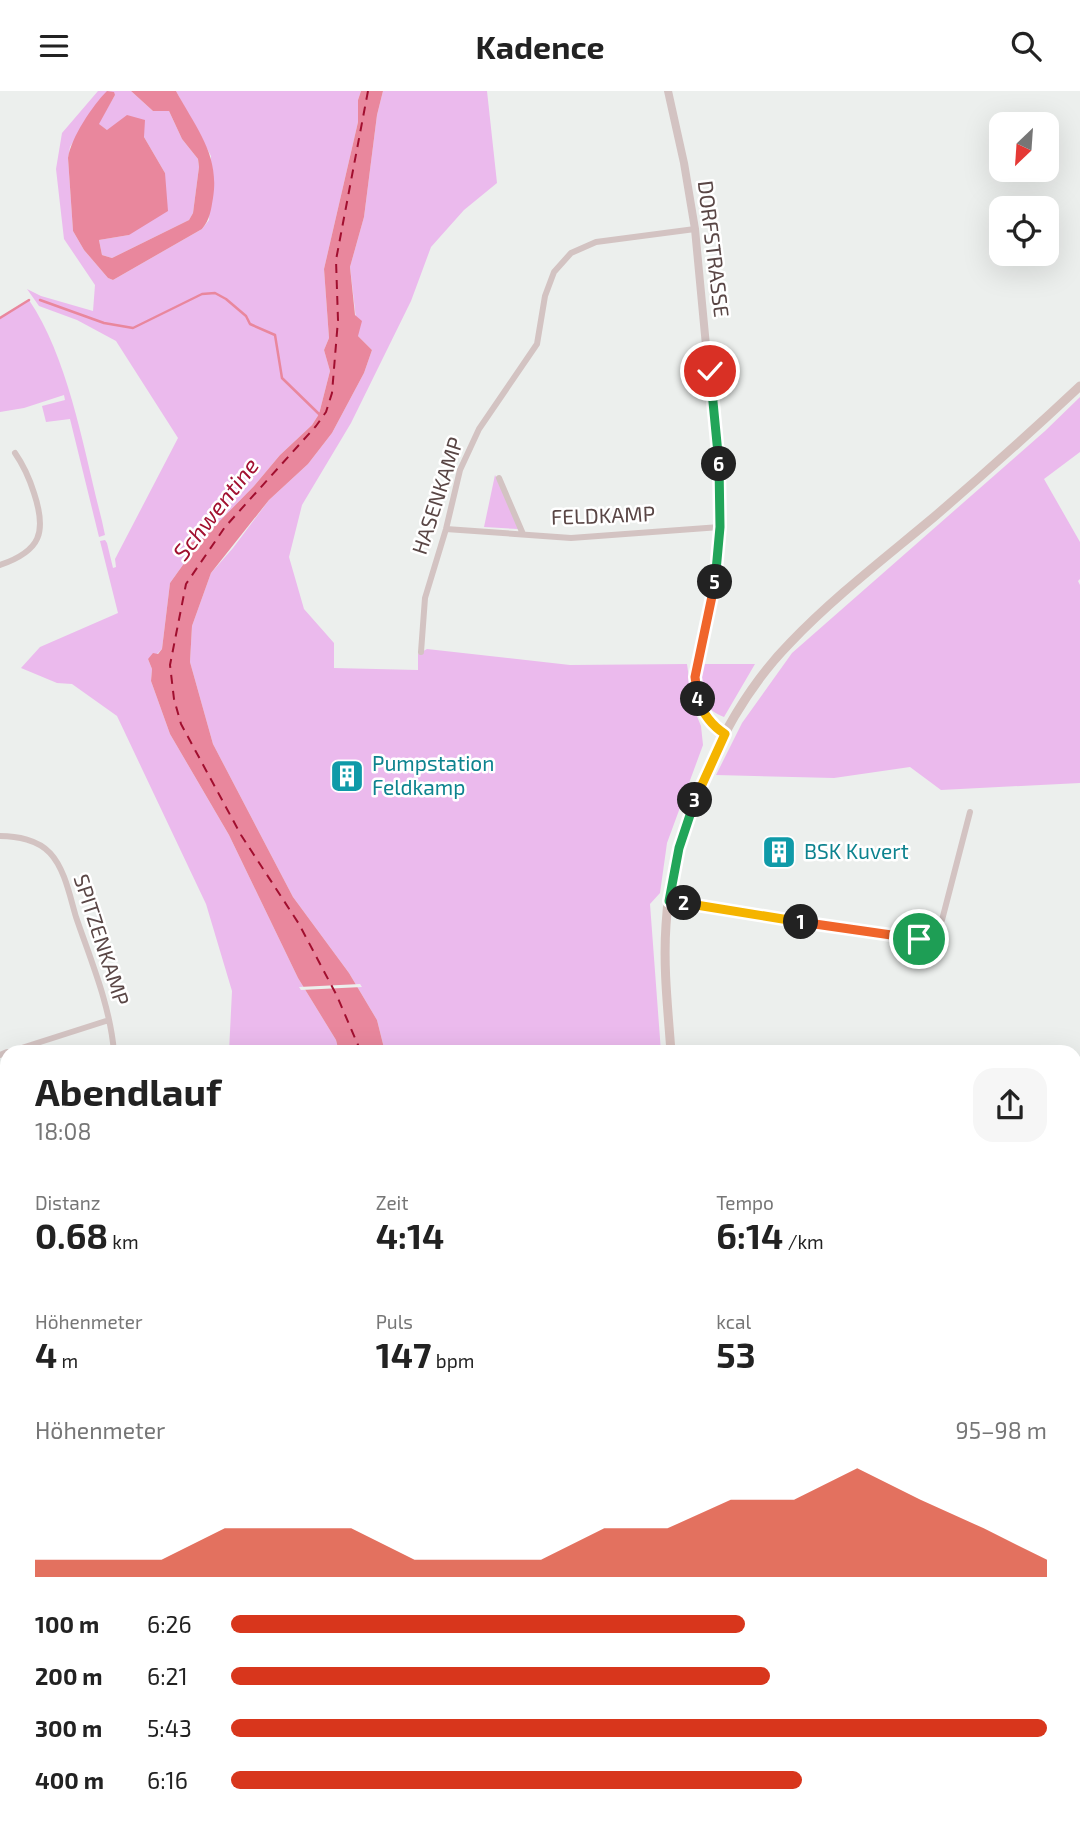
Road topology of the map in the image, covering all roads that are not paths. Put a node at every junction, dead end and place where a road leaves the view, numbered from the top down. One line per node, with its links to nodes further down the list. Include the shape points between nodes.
1 (668, 91): 2 (street, DORFSTRASSE)
2 (695, 229): 6 (street, DORFSTRASSE, via 718,454); 7 (street, HASENKAMP, via 596,242 562,260 548,286 534,352 471,443)
3 (1080, 386): 11 (main road, via 789,643)
4 (15, 453): 9 (street, via 26,469 42,524 34,544 16,560)
5 (499, 478): 8 (street)
6 (720, 527): 8 (street, FELDKAMP, via 571,538); 11 (street, DORFSTRASSE, via 715,584 695,677 704,714)
7 (446, 529): 8 (street, FELDKAMP); 10 (street, HASENKAMP, via 425,598)
8 (523, 534)
9 (0, 565)
10 (421, 652)
11 (725, 734): 14 (main road, via 682,837)
12 (970, 811): 14 (street, via 942,919 937,929 919,939)
13 (0, 836): 15 (street, SPITZENKAMP, via 36,843 50,853 62,873)
14 (669, 901): 18 (main road, via 666,984)
15 (109, 1020): 16 (street); 17 (street, SPITZENKAMP)
16 (30, 1045)
17 (113, 1045)
18 (670, 1045)

